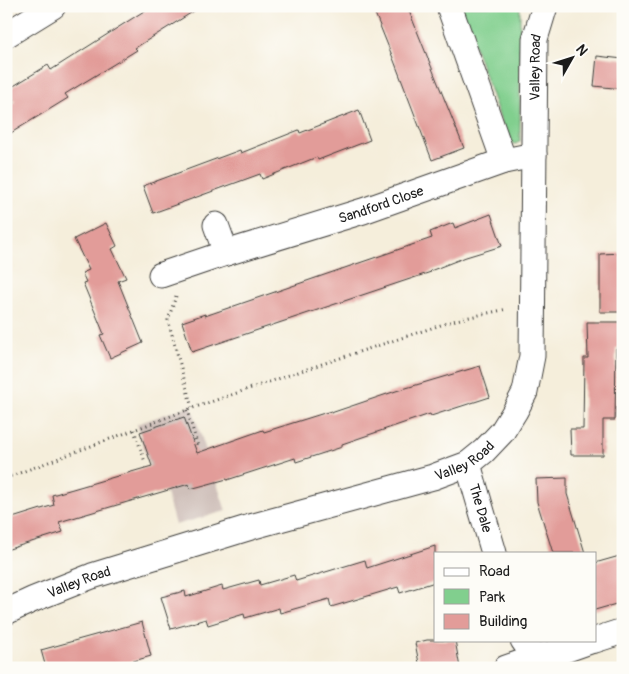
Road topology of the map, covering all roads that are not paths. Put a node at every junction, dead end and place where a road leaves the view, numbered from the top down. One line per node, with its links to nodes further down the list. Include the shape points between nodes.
1 (53, 6): 4 (street)
2 (449, 6): 6 (street)
3 (545, 6): 5 (street, Valley Road, via 536,39)
4 (6, 35)
5 (534, 155): 6 (street, Sandford Close); 10 (street, Valley Road, via 532,356 525,392 502,432)
6 (504, 161): 8 (street, Sandford Close, via 363,211)
7 (216, 225): 8 (street)
8 (226, 252): 9 (street, Sandford Close)
9 (167, 273)
10 (468, 464): 11 (street, The Dale); 12 (street, Valley Road, via 92,576)
11 (494, 552)
12 (6, 612)
13 (623, 631): 14 (street)
14 (596, 639)
15 (588, 642): 16 (street, via 559,652)
16 (529, 648): 17 (street, via 526,661)
17 (506, 668)

